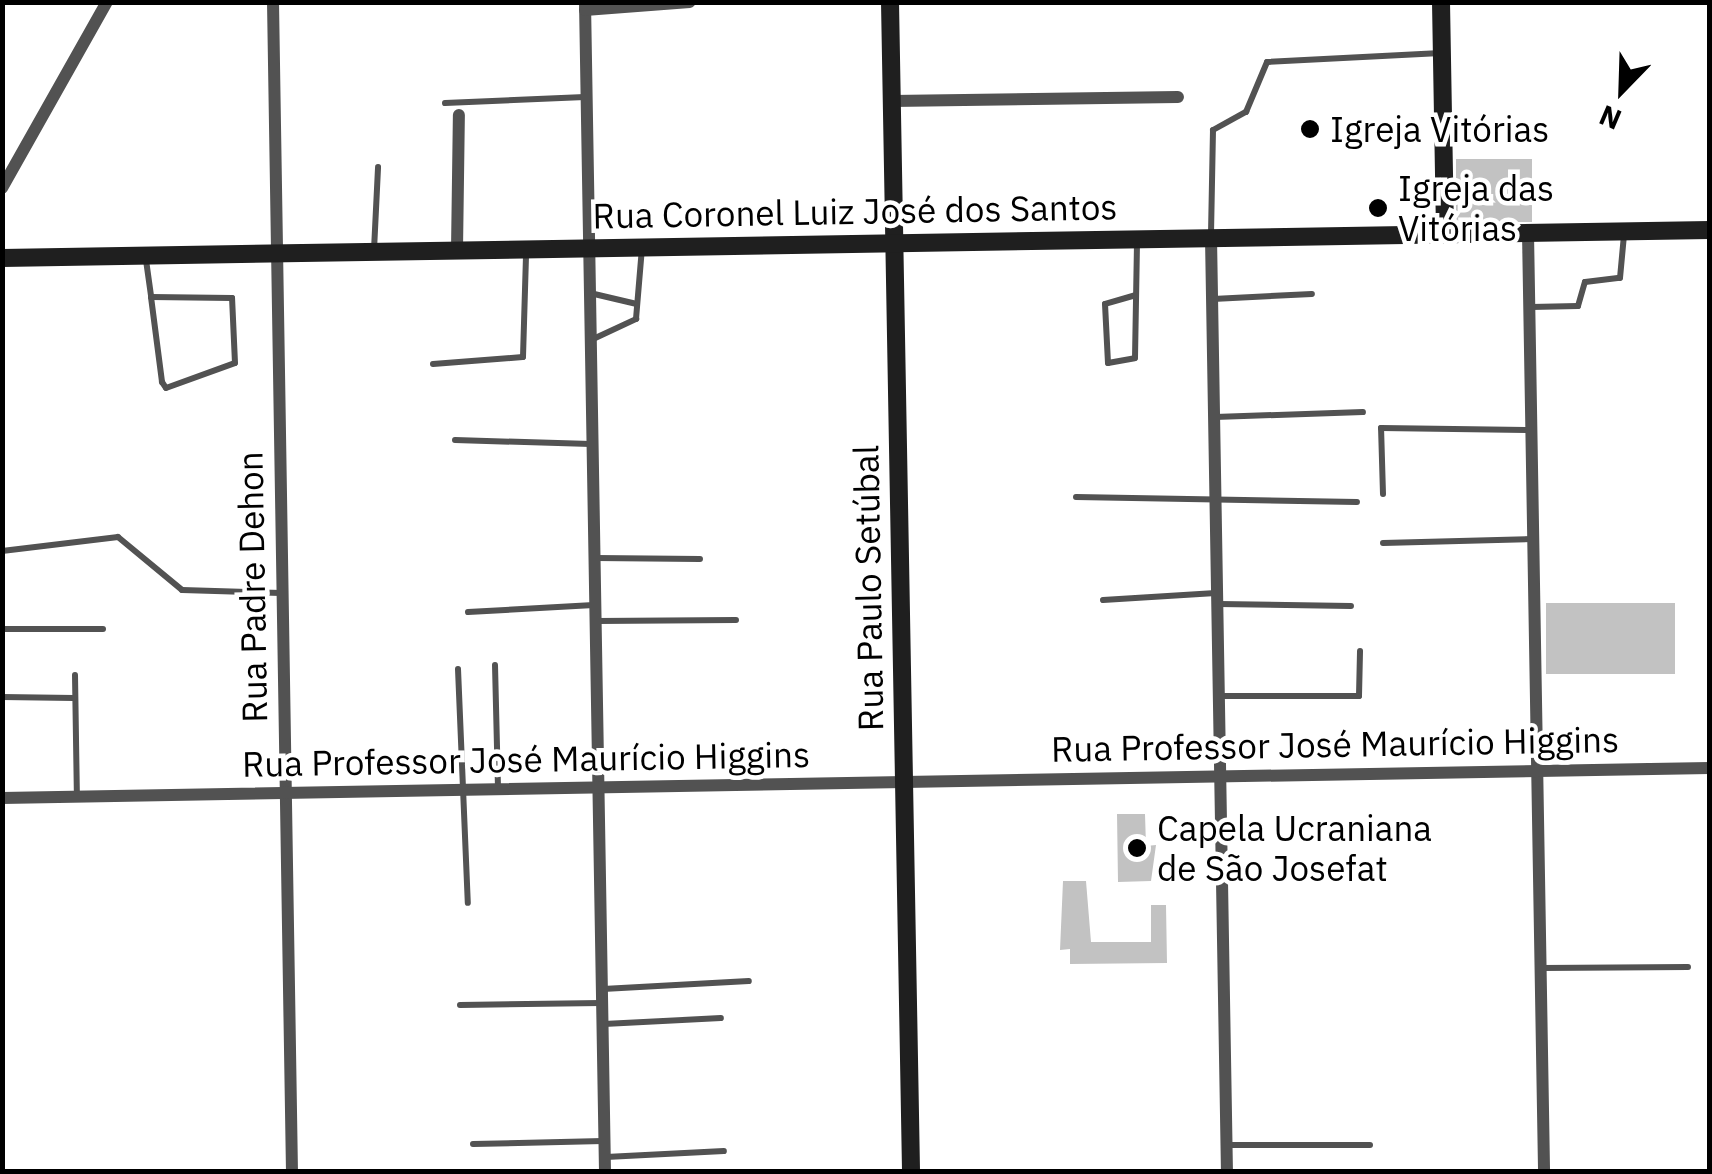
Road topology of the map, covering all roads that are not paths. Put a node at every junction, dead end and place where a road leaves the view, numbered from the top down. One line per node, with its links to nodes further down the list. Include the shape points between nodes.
1 (108, 2): 14 (street)
2 (272, 2): 27 (street, Rua Padre Dehon)
3 (690, 2): 6 (street)
4 (890, 2): 10 (main road, Rua Paulo Setúbal)
5 (1441, 2): 7 (main road)
6 (585, 6): 8 (street)
7 (1442, 53): 18 (main road); 19 (lane, via 1267,62 1246,112 1213,130)
8 (586, 96): 11 (lane); 23 (street)
9 (1178, 97): 10 (street)
10 (892, 100): 21 (main road, Rua Paulo Setúbal)
11 (444, 103)
12 (459, 115): 25 (street)
13 (378, 167): 26 (lane)
14 (2, 188)
15 (1710, 230): 16 (main road, Rua Coronel Luiz José dos Santos)
16 (1624, 231): 17 (main road, Rua Coronel Luiz José dos Santos); 36 (lane, via 1620,278 1585,282 1578,306)
17 (1528, 232): 18 (main road, Rua Coronel Luiz José dos Santos); 36 (street)
18 (1445, 234): 19 (main road, Rua Coronel Luiz José dos Santos)
19 (1211, 238): 20 (main road, Rua Coronel Luiz José dos Santos); 34 (street)
20 (1137, 239): 21 (main road, Rua Coronel Luiz José dos Santos); 32 (lane)
21 (894, 243): 22 (main road, Rua Coronel Luiz José dos Santos); 73 (main road, Rua Paulo Setúbal)
22 (642, 247): 23 (main road, Rua Coronel Luiz José dos Santos); 35 (lane)
23 (589, 248): 24 (main road, Rua Coronel Luiz José dos Santos); 30 (street)
24 (526, 249): 25 (main road, Rua Coronel Luiz José dos Santos); 38 (lane, via 523,356)
25 (457, 250): 26 (main road, Rua Coronel Luiz José dos Santos)
26 (374, 252): 27 (main road, Rua Coronel Luiz José dos Santos)
27 (277, 253): 28 (main road, Rua Coronel Luiz José dos Santos); 53 (street, Rua Padre Dehon)
28 (146, 256): 29 (main road, Rua Coronel Luiz José dos Santos); 33 (lane)
29 (2, 258)
30 (590, 293): 35 (lane); 37 (street)
31 (1312, 294): 34 (lane)
32 (1136, 295): 32 (lane, via 1135,358 1108,363 1106,300)
33 (150, 297): 33 (lane, via 166,388 235,363 232,298)
34 (1212, 299): 40 (street)
35 (637, 304): 37 (lane, via 630,326)
36 (1530, 307): 41 (street)
37 (590, 340): 43 (street)
38 (433, 364)
39 (1362, 412): 40 (lane)
40 (1214, 417): 47 (street)
41 (1531, 430): 44 (lane, via 1382,428); 48 (street)
42 (455, 440): 43 (lane)
43 (592, 444): 51 (street)
44 (1383, 494)
45 (1076, 497): 47 (lane)
46 (1357, 502): 47 (lane)
47 (1216, 503): 54 (street)
48 (1533, 539): 49 (lane); 71 (street)
49 (1383, 543)
50 (2, 551): 53 (lane, via 118,537 182,590)
51 (594, 558): 52 (lane); 56 (street)
52 (700, 559)
53 (282, 592): 77 (street, Rua Padre Dehon)
54 (1217, 599): 55 (lane); 57 (lane); 67 (street)
55 (1103, 600)
56 (595, 605): 58 (lane); 60 (street)
57 (1351, 606)
58 (468, 612)
59 (736, 620): 60 (lane)
60 (596, 622): 74 (street)
61 (2, 629): 62 (lane)
62 (103, 629)
63 (1360, 651): 67 (lane, via 1358,696)
64 (495, 665): 76 (lane)
65 (458, 669): 75 (lane)
66 (75, 675): 69 (lane)
67 (1219, 696): 72 (street)
68 (2, 697): 69 (lane)
69 (74, 698): 78 (lane)
70 (1710, 768): 71 (street, Rua Professor José Maurício Higgins)
71 (1537, 771): 72 (street, Rua Professor José Maurício Higgins); 82 (street)
72 (1220, 776): 73 (street, Rua Professor José Maurício Higgins); 90 (street)
73 (904, 782): 74 (street, Rua Professor José Maurício Higgins); 96 (main road, Rua Paulo Setúbal)
74 (598, 788): 76 (street, Rua Professor José Maurício Higgins); 84 (street)
75 (463, 790): 76 (street, Rua Professor José Maurício Higgins); 77 (street, Rua Professor José Maurício Higgins); 80 (lane)
76 (498, 790)
77 (286, 793): 78 (street, Rua Professor José Maurício Higgins); 94 (street, Rua Padre Dehon)
78 (77, 797): 79 (street, Rua Professor José Maurício Higgins)
79 (2, 798)
80 (468, 903)
81 (1688, 967): 82 (lane)
82 (1540, 968): 98 (street)
83 (749, 981): 84 (lane)
84 (602, 996): 85 (lane); 87 (street)
85 (460, 1005)
86 (721, 1018): 87 (lane)
87 (602, 1024): 88 (street)
88 (604, 1142): 89 (lane); 93 (street)
89 (473, 1144)
90 (1227, 1145): 91 (lane); 97 (street)
91 (1370, 1145)
92 (724, 1151): 93 (lane)
93 (605, 1156): 95 (street)
94 (292, 1172)
95 (605, 1172)
96 (911, 1172)
97 (1227, 1172)
98 (1544, 1172)

